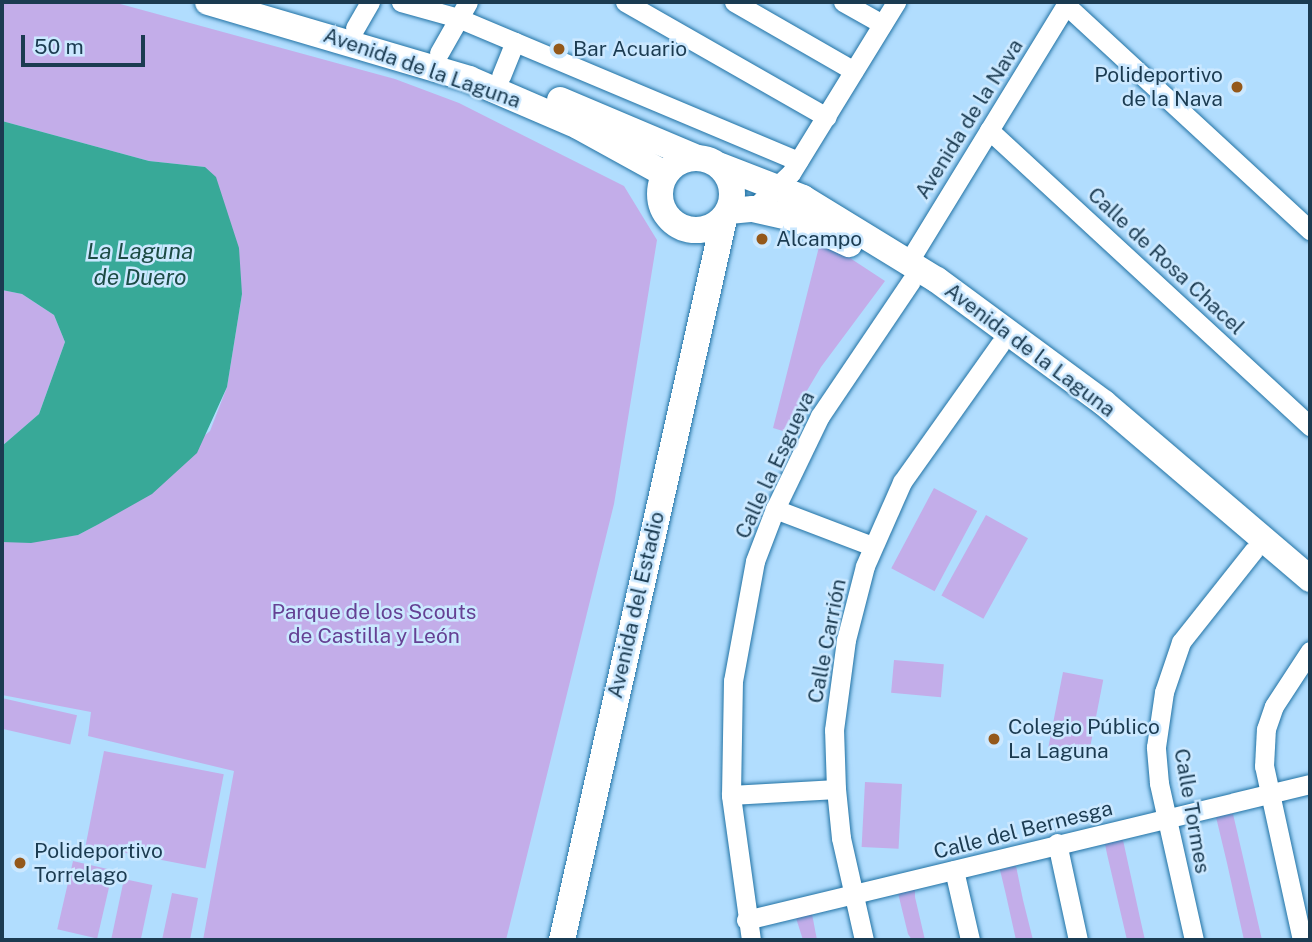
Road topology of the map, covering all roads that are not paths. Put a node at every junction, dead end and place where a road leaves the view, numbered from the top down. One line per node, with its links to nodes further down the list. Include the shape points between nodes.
1 (208, 2): 22 (street, Avenida de la Laguna, via 469,79 578,125)
2 (263, 2): 12 (street, Avenida de la Laguna)
3 (370, 2): 12 (street)
4 (401, 2): 10 (street)
5 (625, 2): 17 (street)
6 (734, 2): 15 (street)
7 (843, 2): 11 (street)
8 (896, 2): 11 (street)
9 (1067, 3): 18 (street, Avenida de la Nava); 26 (street)
10 (463, 10): 13 (street); 14 (street)
11 (882, 24): 15 (street)
12 (355, 28): 14 (street, Avenida de la Laguna)
13 (515, 42): 16 (street); 20 (street)
14 (439, 53): 16 (street, Avenida de la Laguna)
15 (854, 71): 17 (street)
16 (501, 76): 19 (street, Avenida de la Laguna)
17 (827, 117): 20 (street)
18 (989, 130): 28 (street, Avenida de la Nava); 30 (street, Calle de Rosa Chacel)
19 (695, 157): 21 (street); 22 (street, via 679,162)
20 (798, 161): 23 (street)
21 (721, 166): 23 (street, Avenida de la Laguna); 24 (street, via 731,182)
22 (665, 174): 25 (street, via 660,201 667,217)
23 (779, 188): 24 (street); 28 (street, Avenida de la Laguna, via 844,220)
24 (735, 213): 25 (street, via 713,227); 27 (street, Avenida del Estadio); 28 (street, Avenida de la Laguna, via 825,230)
25 (687, 230): 27 (street)
26 (1310, 230)
27 (711, 271): 46 (street, Avenida del Estadio)
28 (910, 271): 29 (street, Avenida de la Laguna); 31 (street, Calle la Esgueva, via 820,416); 34 (street, Avenida de la Laguna, via 1104,403)
29 (1000, 344): 32 (street, Calle Carrión, via 902,482); 33 (street, Avenida de la Laguna, via 1105,424)
30 (1310, 426)
31 (775, 509): 32 (street); 39 (street, Calle la Esgueva, via 755,561 733,681)
32 (872, 546): 38 (street, Calle Carrión, via 846,640 834,730)
33 (1254, 550): 35 (street, Avenida de la Laguna); 41 (street, Calle Tormes, via 1181,642 1164,692 1156,747)
34 (1310, 579)
35 (1310, 600)
36 (1310, 651): 40 (street, via 1293,671 1266,729 1264,766)
37 (1310, 784): 40 (street, Calle del Bernesga)
38 (836, 789): 39 (street); 44 (street, Calle Carrión)
39 (731, 795): 45 (street, Calle la Esgueva)
40 (1269, 795): 41 (street, Calle del Bernesga); 52 (street)
41 (1167, 820): 42 (street, Calle del Bernesga); 51 (street, Calle Tormes)
42 (1057, 843): 43 (street, Calle del Bernesga); 50 (street)
43 (954, 870): 44 (street, Calle del Bernesga); 49 (street)
44 (853, 895): 45 (street, Calle del Bernesga); 48 (street, Calle Carrión)
45 (746, 920): 47 (street, Calle la Esgueva)
46 (562, 940)
47 (751, 940)
48 (864, 940)
49 (970, 940)
50 (1078, 940)
51 (1194, 940)
52 (1302, 940)

